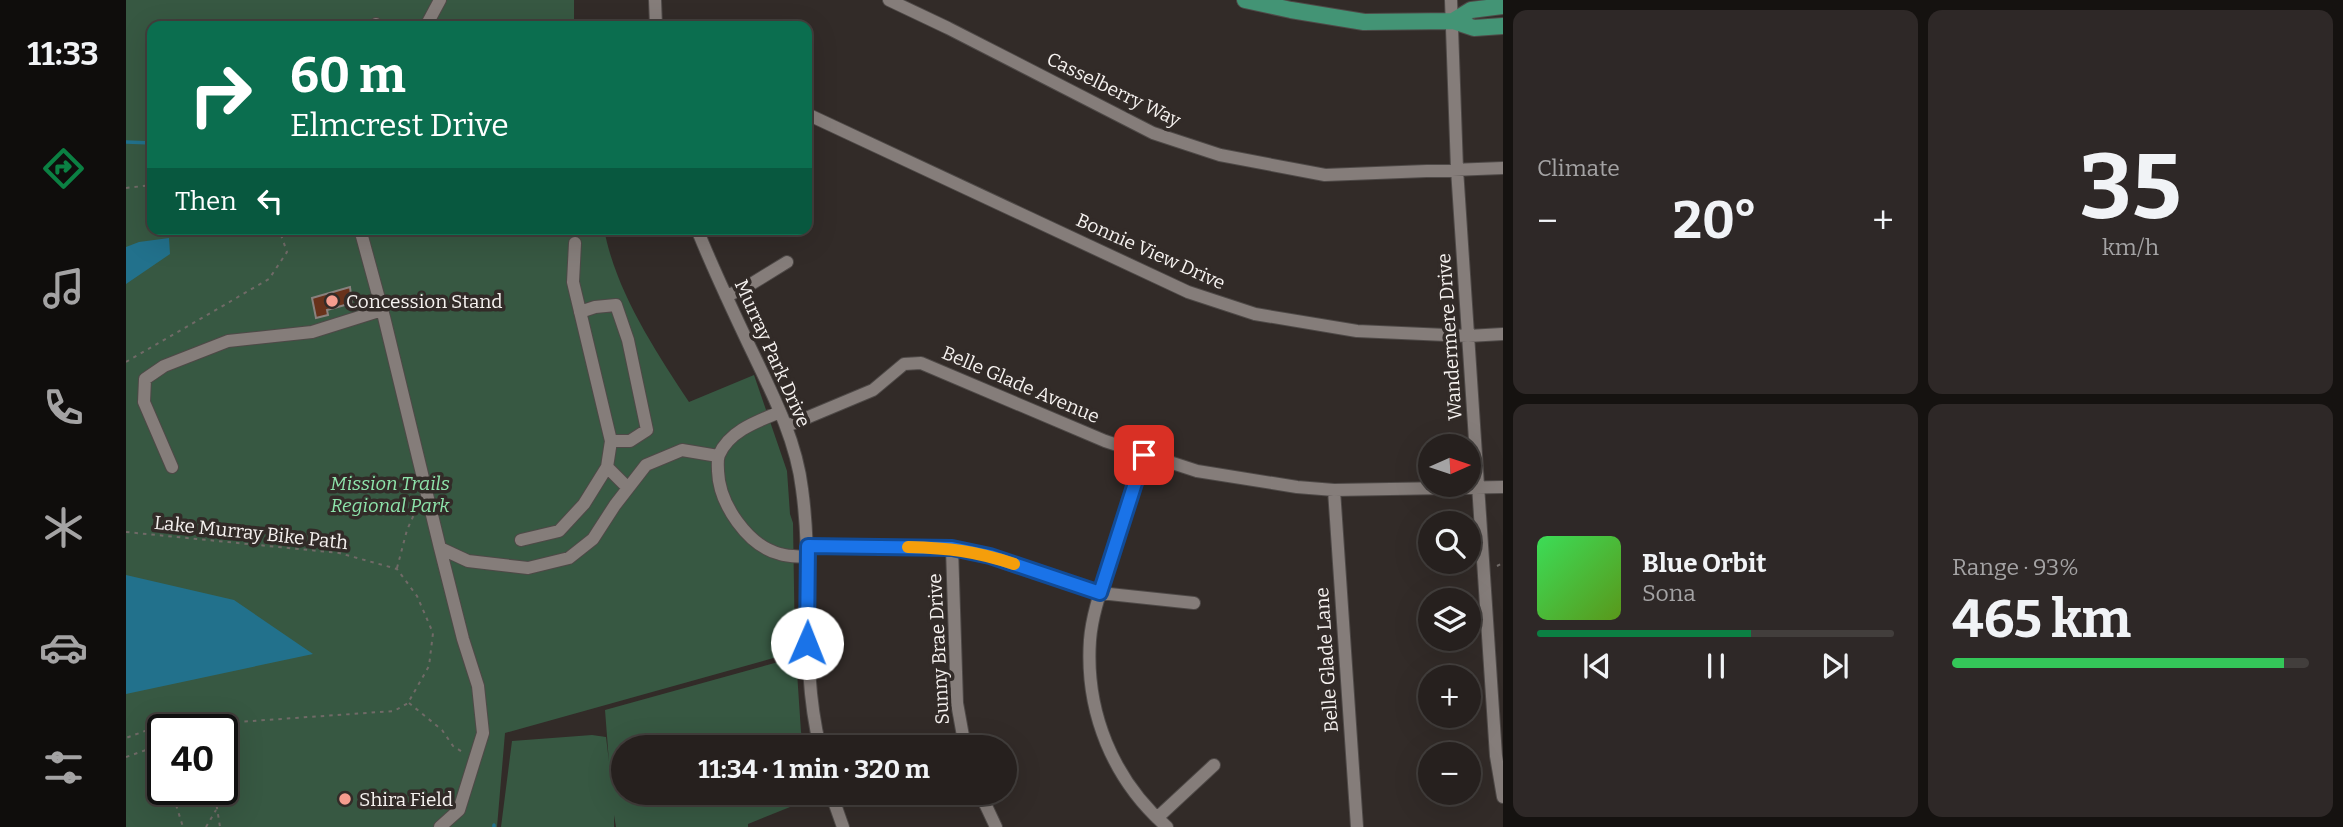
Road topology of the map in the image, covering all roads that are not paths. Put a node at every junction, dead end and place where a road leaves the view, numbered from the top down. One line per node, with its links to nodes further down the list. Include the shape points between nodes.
1 (440, 0): 8 (street)
2 (655, 0): 9 (street)
3 (889, 0): 14 (street, Casselberry Way, via 1153,133 1220,155 1325,176)
4 (1245, 0): 6 (main road)
5 (1451, 0): 10 (street, Wandermere Drive)
6 (1292, 5): 10 (main road, via 1364,22)
7 (1503, 6): 10 (main road, via 1471,10)
8 (429, 21)
9 (656, 21)
10 (1452, 21): 11 (main road, via 1474,28); 14 (street, Wandermere Drive)
11 (1503, 26)
12 (812, 116): 23 (street, Bonnie View Drive, via 1199,296 1255,314 1357,331)
13 (1503, 167): 14 (street, Casselberry Way)
14 (1457, 169): 23 (street, Wandermere Drive)
15 (362, 235): 20 (street)
16 (700, 235): 19 (street, Murray Park Drive)
17 (575, 243): 21 (street, via 573,282)
18 (787, 262): 19 (street)
19 (726, 296): 24 (street, Murray Park Drive)
20 (383, 310): 30 (street, via 312,332 228,341 164,366 145,379 144,402); 39 (street)
21 (580, 312): 27 (street); 27 (street, via 615,305 628,340 647,430 630,441)
22 (1503, 334): 23 (street, Bonnie View Drive)
23 (1468, 336): 26 (street, Wandermere Drive)
24 (780, 412): 25 (street, Murray Park Drive); 29 (street, via 740,431)
25 (787, 426): 28 (street, Belle Glade Avenue, via 873,390 904,364 921,363); 41 (street, Murray Park Drive, via 802,486)
26 (1474, 434)
27 (611, 441): 31 (street)
28 (1144, 455): 36 (street, Belle Glade Avenue, via 1197,471); 42 (street)
29 (718, 456): 33 (street, via 681,450 646,465); 41 (street, via 722,494 738,524 780,554)
30 (172, 467)
31 (607, 467): 33 (street); 38 (street, via 584,504 559,531)
32 (1503, 487): 34 (street, Belle Glade Avenue)
33 (628, 488): 39 (street, via 593,539 569,558 528,568 468,561)
34 (1481, 488)
35 (1418, 489): 36 (street, Belle Glade Avenue)
36 (1334, 490): 54 (street, Belle Glade Lane)
37 (1479, 497): 47 (street, Wandermere Drive, via 1496,755)
38 (521, 540)
39 (440, 548): 51 (street, via 478,686 482,733 459,810)
40 (952, 548): 41 (street); 42 (street); 45 (street, Sunny Brae Drive, via 957,703)
41 (808, 551): 44 (street, Murray Park Drive, via 807,643)
42 (1100, 593): 43 (street); 50 (street, via 1090,639 1095,712 1119,770)
43 (1194, 603)
44 (817, 735)
45 (963, 735)
46 (1214, 765): 50 (street)
47 (1503, 797)
48 (836, 805): 52 (street)
49 (986, 805): 53 (street)
50 (1162, 823)
51 (440, 827)
52 (844, 827)
53 (996, 827)
54 (1357, 827)

